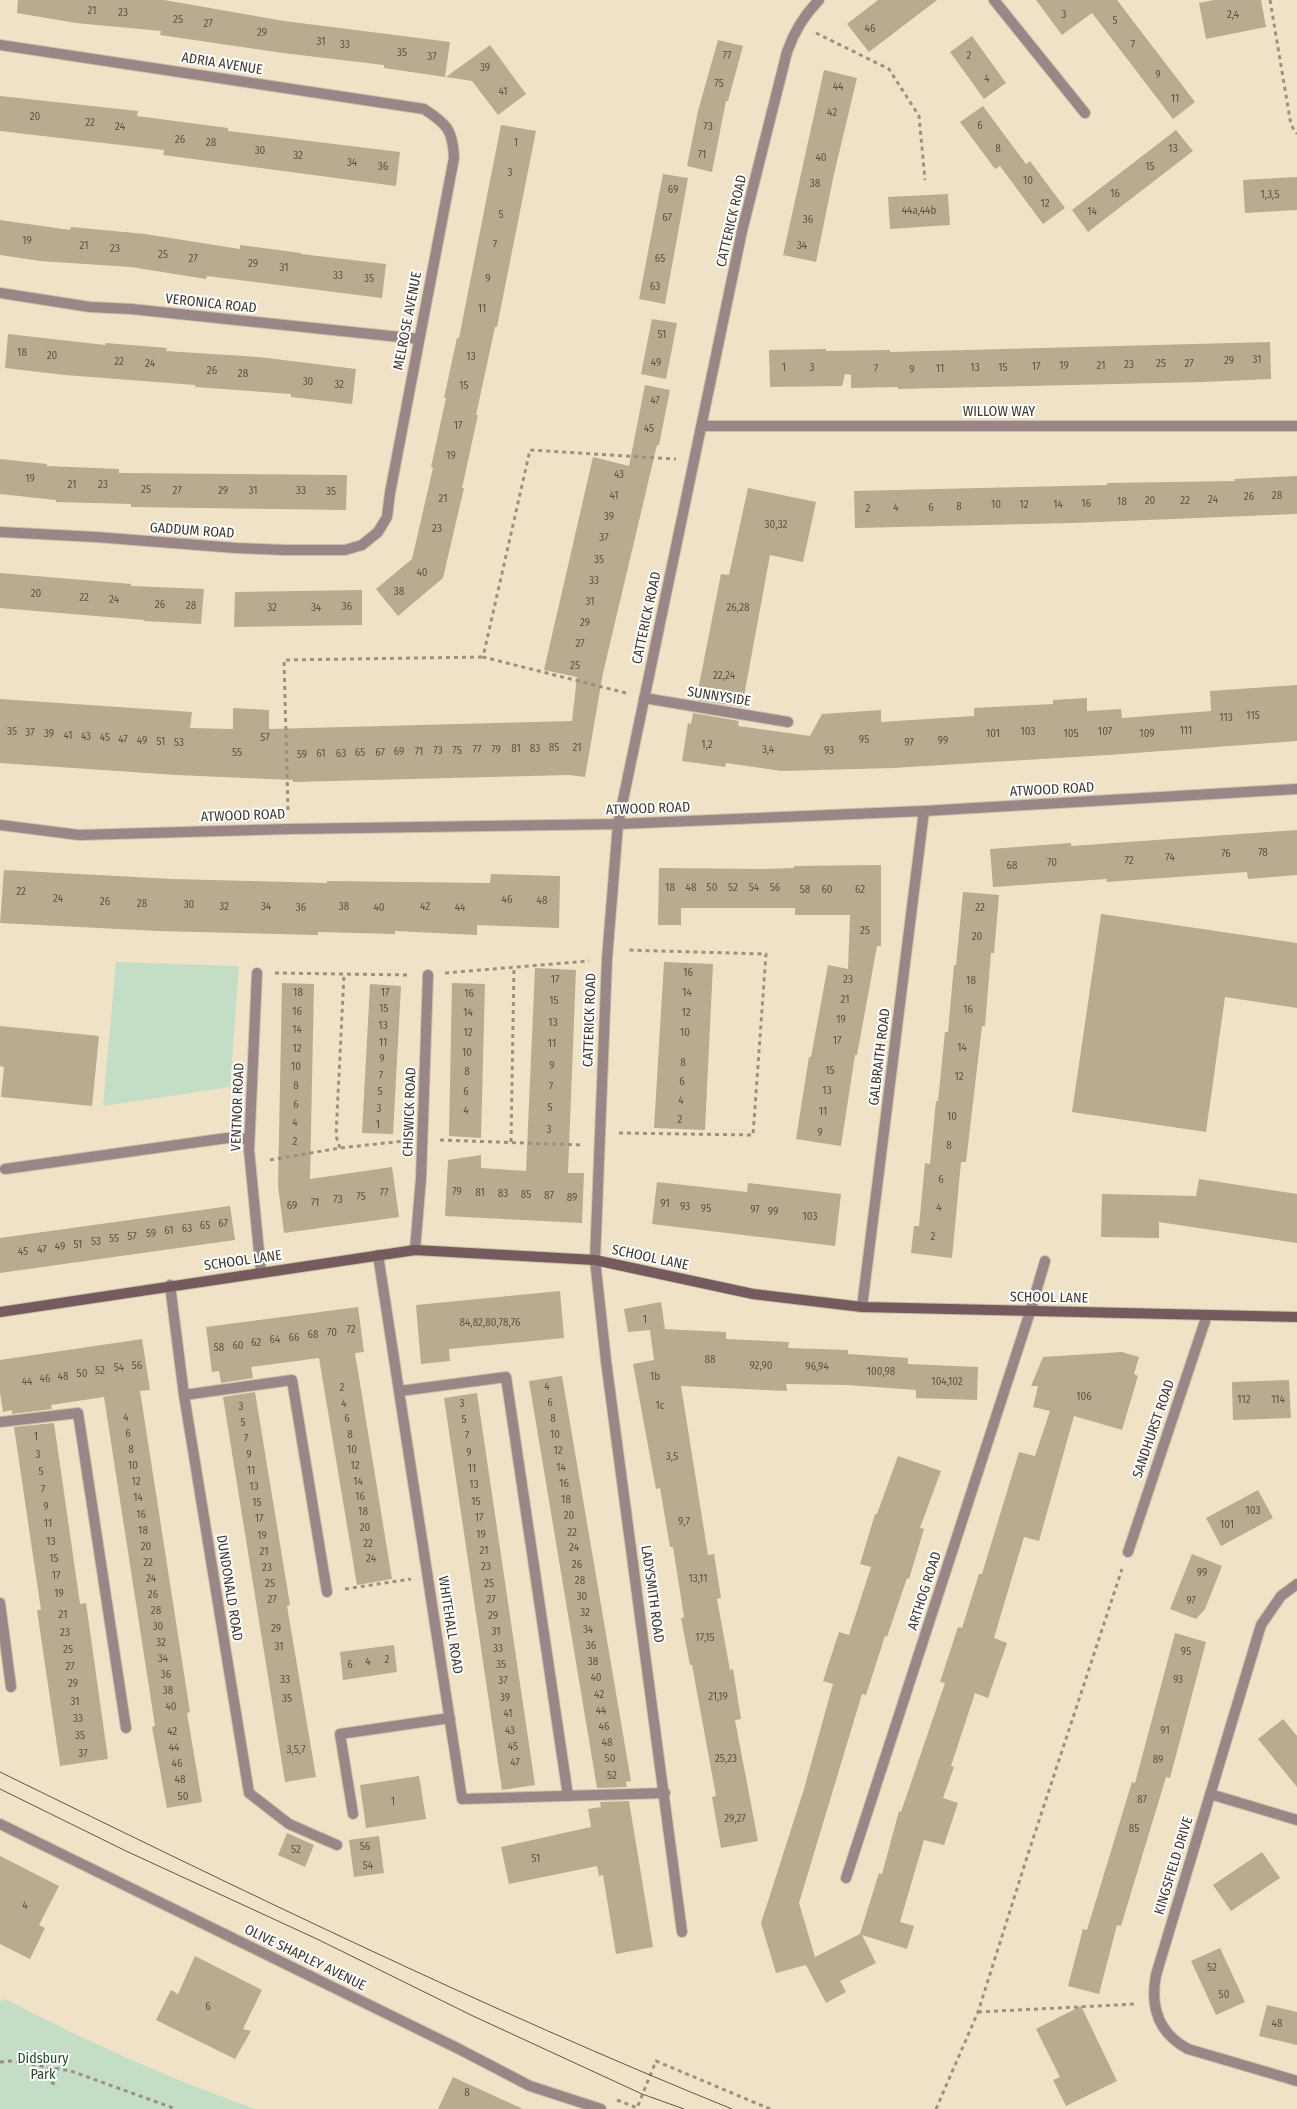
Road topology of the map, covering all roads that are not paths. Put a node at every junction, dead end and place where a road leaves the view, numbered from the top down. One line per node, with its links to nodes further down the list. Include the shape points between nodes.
1 (819, 0): 8 (street, CATTERICK ROAD, via 806,13 788,52 742,231)
2 (994, 0): 4 (street)
3 (0, 45): 5 (street, ADRIA AVENUE, via 408,106 424,109)
4 (1085, 113)
5 (438, 118): 7 (street, MELROSE AVENUE, via 448,127 453,139 454,158)
6 (0, 293): 7 (street, VERONICA ROAD, via 90,307)
7 (419, 339): 11 (street, MELROSE AVENUE, via 387,517)
8 (702, 426): 9 (street, WILLOW WAY); 12 (street, CATTERICK ROAD)
9 (1297, 426)
10 (0, 532): 11 (street, GADDUM ROAD, via 285,550 345,550 362,545)
11 (378, 532)
12 (644, 698): 13 (street, SUNNYSIDE); 16 (street, CATTERICK ROAD)
13 (788, 722)
14 (1297, 789): 15 (street, ATWOOD ROAD)
15 (924, 811): 16 (street, ATWOOD ROAD); 28 (street, GALBRAITH ROAD)
16 (618, 824): 17 (street, ATWOOD ROAD, via 79,835); 24 (street, CATTERICK ROAD, via 608,949)
17 (0, 825)
18 (257, 973): 20 (street, VENTNOR ROAD)
19 (428, 975): 22 (street, CHISWICK ROAD)
20 (249, 1139): 21 (street, via 227,1138); 26 (street, VENTNOR ROAD)
21 (5, 1169)
22 (415, 1250): 23 (street, SCHOOL LANE); 24 (street, SCHOOL LANE)
23 (378, 1255): 26 (street, SCHOOL LANE); 33 (street, WHITEHALL ROAD)
24 (596, 1260): 28 (street, SCHOOL LANE, via 753,1294); 43 (street, LADYSMITH ROAD, via 606,1361)
25 (1045, 1261): 30 (street, ARTHOG ROAD)
26 (261, 1272): 27 (street, SCHOOL LANE)
27 (170, 1285): 29 (street, SCHOOL LANE); 34 (street, DUNDONALD ROAD)
28 (862, 1306): 30 (street, SCHOOL LANE)
29 (0, 1312)
30 (1030, 1312): 31 (street, SCHOOL LANE); 50 (street, ARTHOG ROAD)
31 (1207, 1315): 32 (street, SCHOOL LANE); 36 (street, SANDHURST ROAD)
32 (1297, 1316)
33 (400, 1391): 41 (street, WHITEHALL ROAD); 45 (street, via 506,1377)
34 (184, 1395): 38 (street, via 292,1380); 49 (street, DUNDONALD ROAD, via 249,1793 289,1824)
35 (0, 1422): 42 (street, via 78,1413)
36 (1128, 1552)
37 (1297, 1584): 44 (street, KINGSFIELD DRIVE, via 1282,1596 1261,1625)
38 (328, 1592)
39 (0, 1603): 40 (street)
40 (11, 1687)
41 (450, 1718): 45 (street, WHITEHALL ROAD, via 462,1799); 46 (street, via 340,1734)
42 (126, 1728)
43 (665, 1793): 45 (street, WHITEHALL ROAD); 51 (street, LADYSMITH ROAD)
44 (1210, 1794): 47 (street); 52 (street, KINGSFIELD DRIVE, via 1156,1975 1156,2014 1164,2029 1188,2049)
45 (568, 1796)
46 (352, 1814)
47 (1297, 1820)
48 (0, 1824): 53 (street, OLIVE SHAPLEY AVENUE, via 530,2086)
49 (337, 1845)
50 (846, 1878)
51 (682, 1932)
52 (1297, 2081)
53 (601, 2109)

